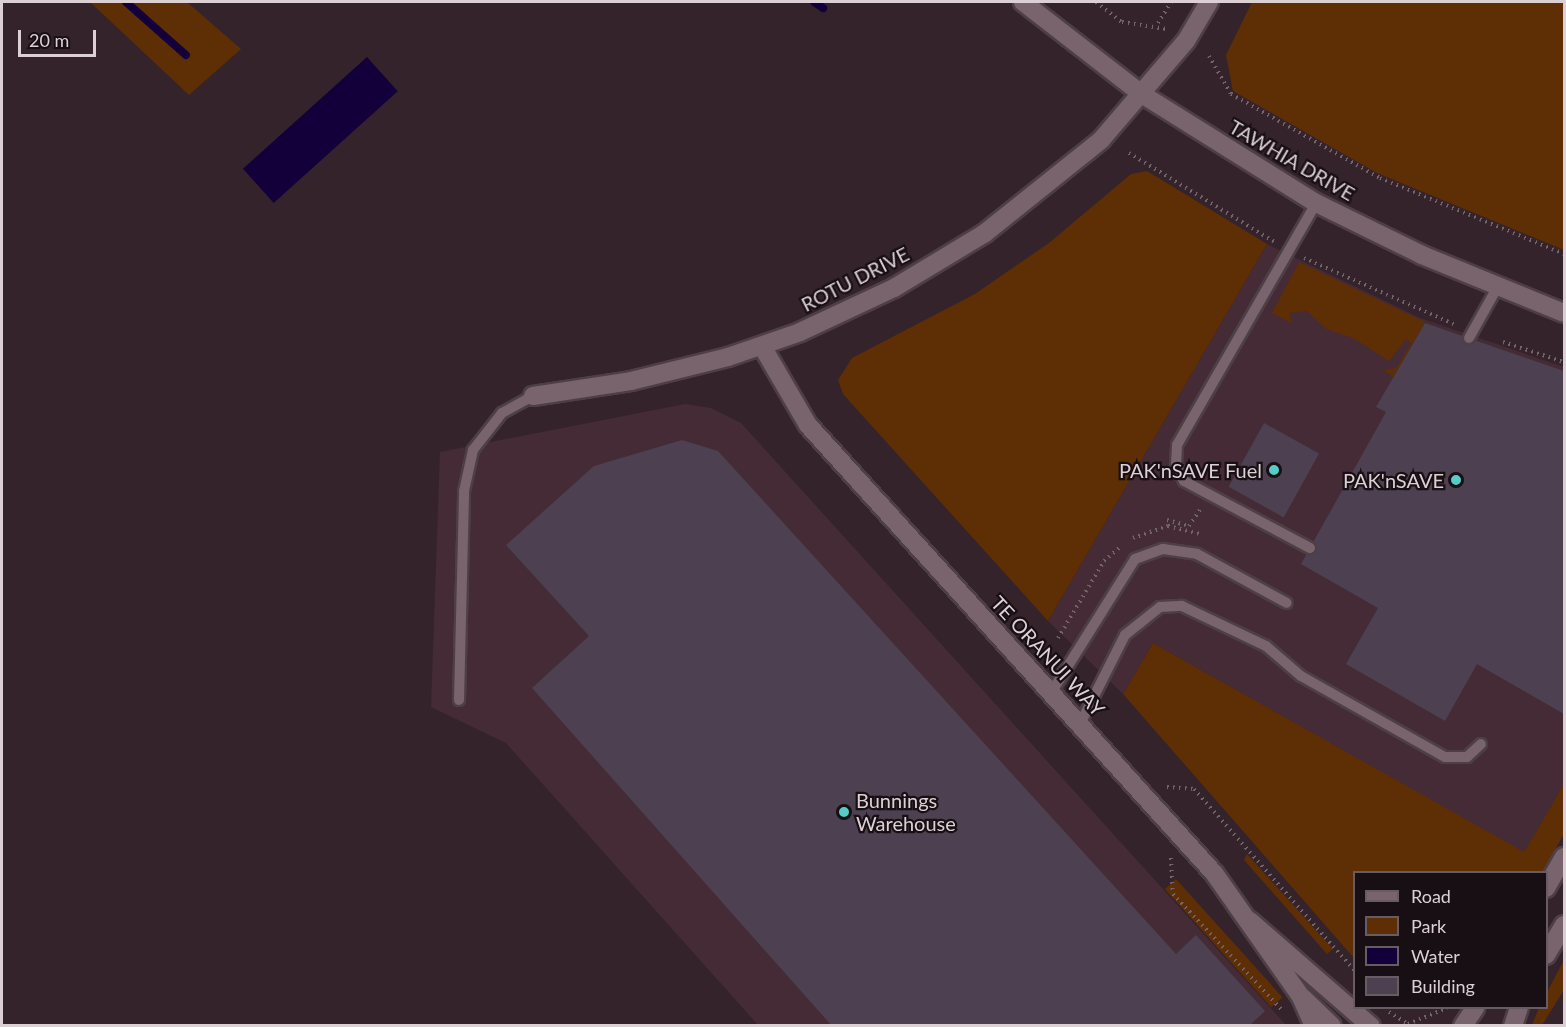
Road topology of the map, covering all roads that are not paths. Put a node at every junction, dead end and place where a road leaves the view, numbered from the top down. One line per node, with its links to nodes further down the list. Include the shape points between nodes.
1 (1023, 2): 3 (street, TAWHIA DRIVE)
2 (1209, 2): 3 (street, ROTU DRIVE, via 1186,41)
3 (1143, 95): 4 (street, TAWHIA DRIVE); 8 (street, ROTU DRIVE, via 1095,145 985,232 894,288)
4 (1316, 203): 5 (street, TAWHIA DRIVE); 10 (lane, via 1177,445 1176,465 1184,482)
5 (1497, 288): 6 (street, TAWHIA DRIVE); 7 (lane)
6 (1564, 313)
7 (1468, 333)
8 (762, 346): 9 (street, ROTU DRIVE, via 631,381); 12 (street, TE ORANUI WAY, via 808,426)
9 (533, 396): 13 (lane, via 502,413 473,450 464,491)
10 (1310, 548)
11 (1287, 603): 12 (lane, via 1197,554 1163,549 1135,560)
12 (1051, 693): 14 (street, TE ORANUI WAY)
13 (459, 700)
14 (1080, 724): 15 (lane, via 1125,635 1160,607 1182,606 1266,646 1301,676 1445,757 1467,757); 18 (street, TE ORANUI WAY, via 1176,828)
15 (1481, 744)
16 (1564, 857): 17 (street)
17 (1548, 885)
18 (1250, 921): 21 (street, TE ORANUI WAY); 26 (street)
19 (1564, 925): 20 (street)
20 (1548, 952)
21 (1301, 997): 24 (street, TE ORANUI WAY); 25 (street, TE ORANUI WAY)
22 (1474, 1009): 27 (street)
23 (1520, 1009): 28 (street)
24 (1314, 1026)
25 (1332, 1026)
26 (1371, 1026)
27 (1463, 1026)
28 (1513, 1026)

